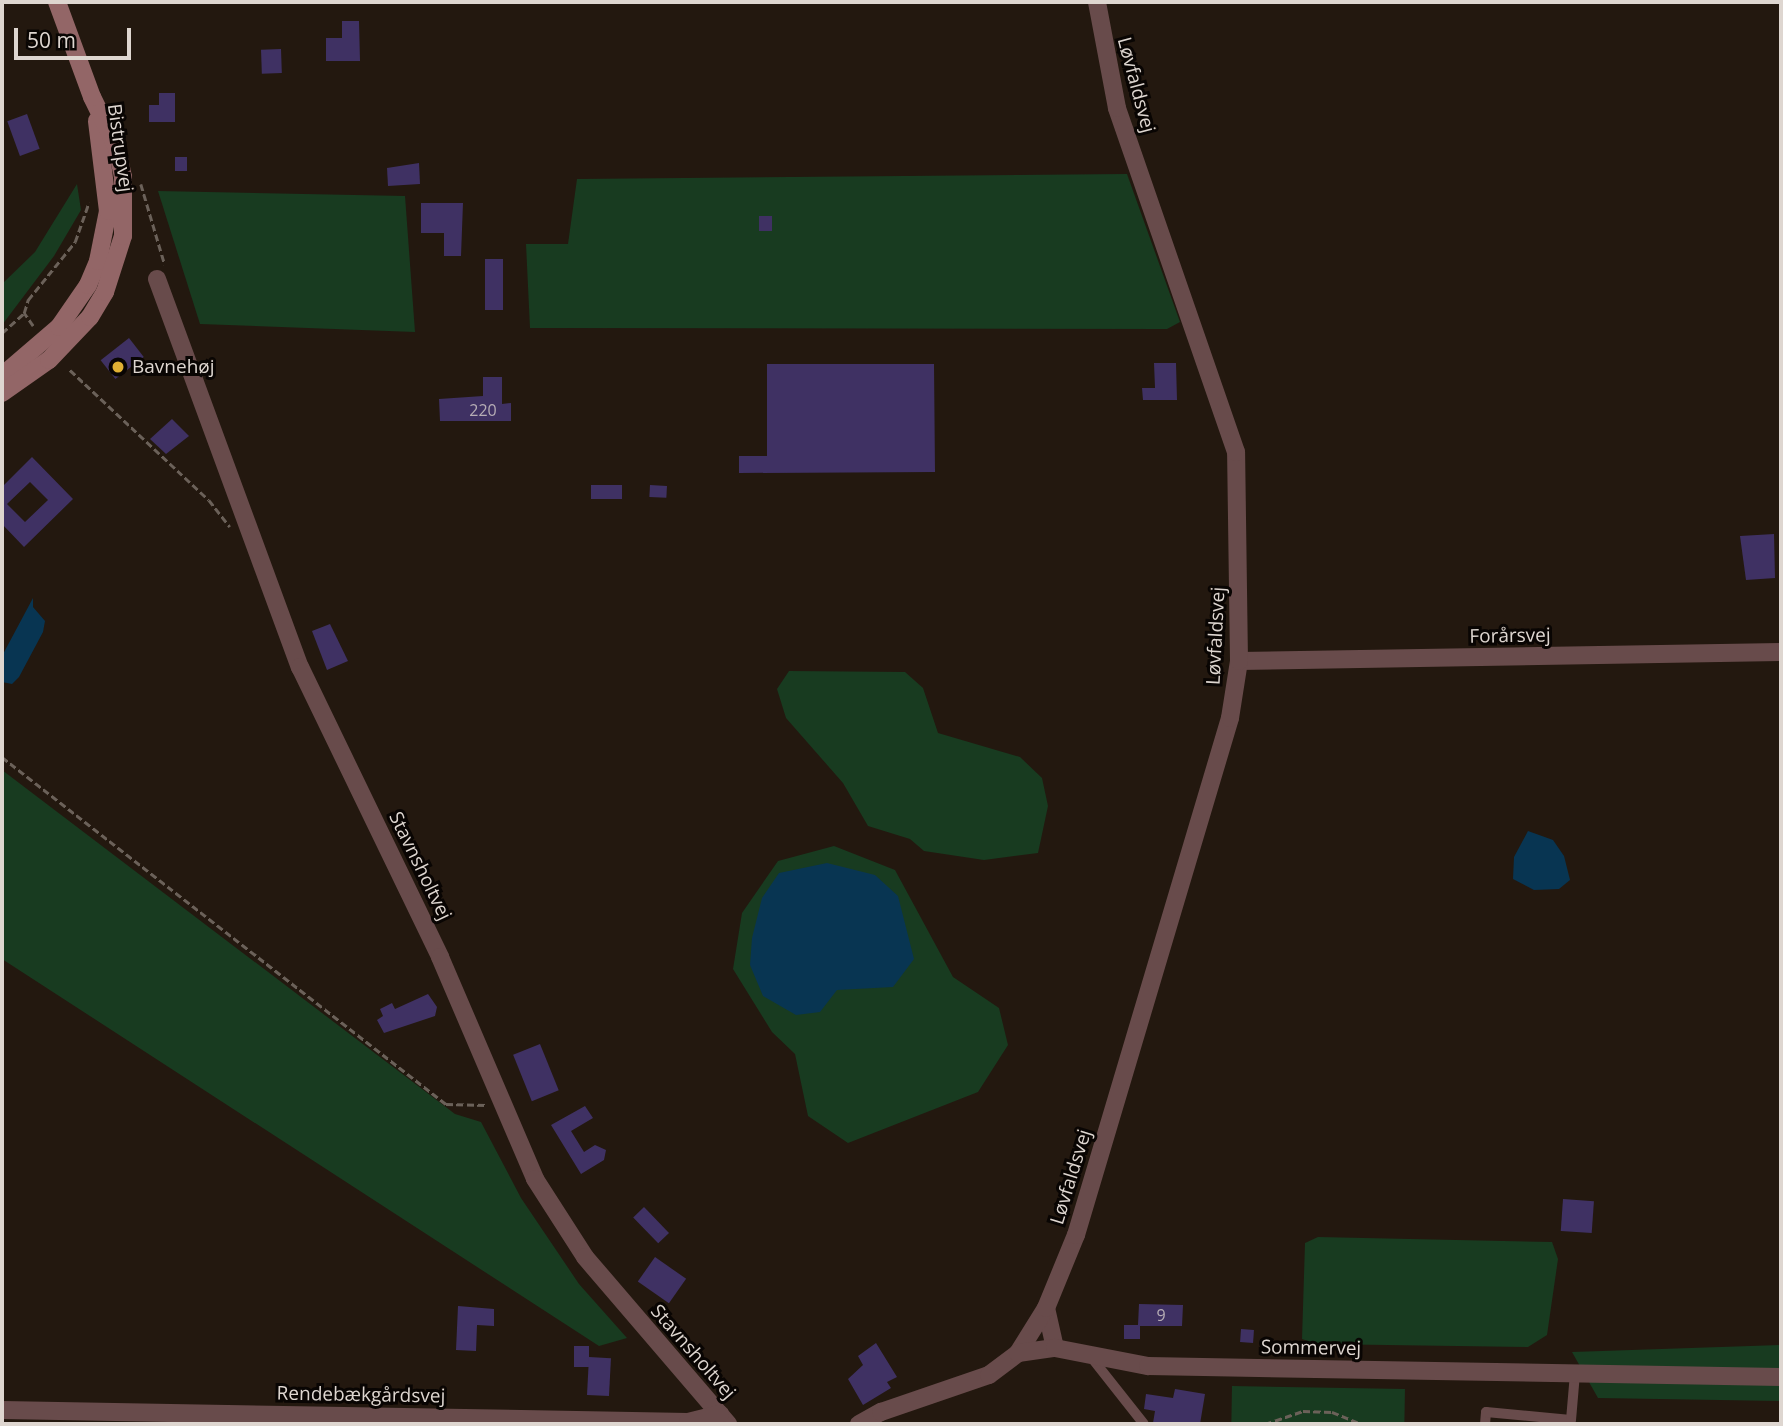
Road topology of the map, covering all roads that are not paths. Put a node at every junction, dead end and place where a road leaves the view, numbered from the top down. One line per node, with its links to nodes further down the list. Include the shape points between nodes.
1 (57, 2): 3 (main road, Bistrupvej)
2 (1097, 2): 8 (street, Løvfaldsvej, via 1117,108 1237,452)
3 (92, 97): 5 (main road, Bistrupvej, via 107,185 98,261 88,285 59,327); 6 (main road, Bistrupvej, via 117,148 124,177 124,216 116,264 105,292 71,340)
4 (163, 278): 16 (street, Stavnsholtvej, via 300,667 440,957 499,1105 535,1179 584,1257)
5 (2, 376)
6 (2, 393)
7 (1781, 652): 8 (street, Forårsvej)
8 (1239, 661): 9 (street, Løvfaldsvej, via 1230,718 1080,1222)
9 (1046, 1308): 10 (street); 11 (street, Løvfaldsvej)
10 (1055, 1348): 11 (street, Sommervej); 12 (street, Sommervej)
11 (1018, 1353): 18 (street, Sommervej, via 989,1375)
12 (1091, 1356): 13 (street, Sommervej, via 1148,1366); 19 (lane)
13 (1575, 1373): 14 (street, Sommervej); 17 (lane)
14 (1781, 1377)
15 (2, 1410): 16 (street, Rendebækgårdsvej)
16 (724, 1419)
17 (1573, 1422): 20 (lane, via 1486,1412)
18 (859, 1424)
19 (1144, 1424)
20 (1485, 1424)

